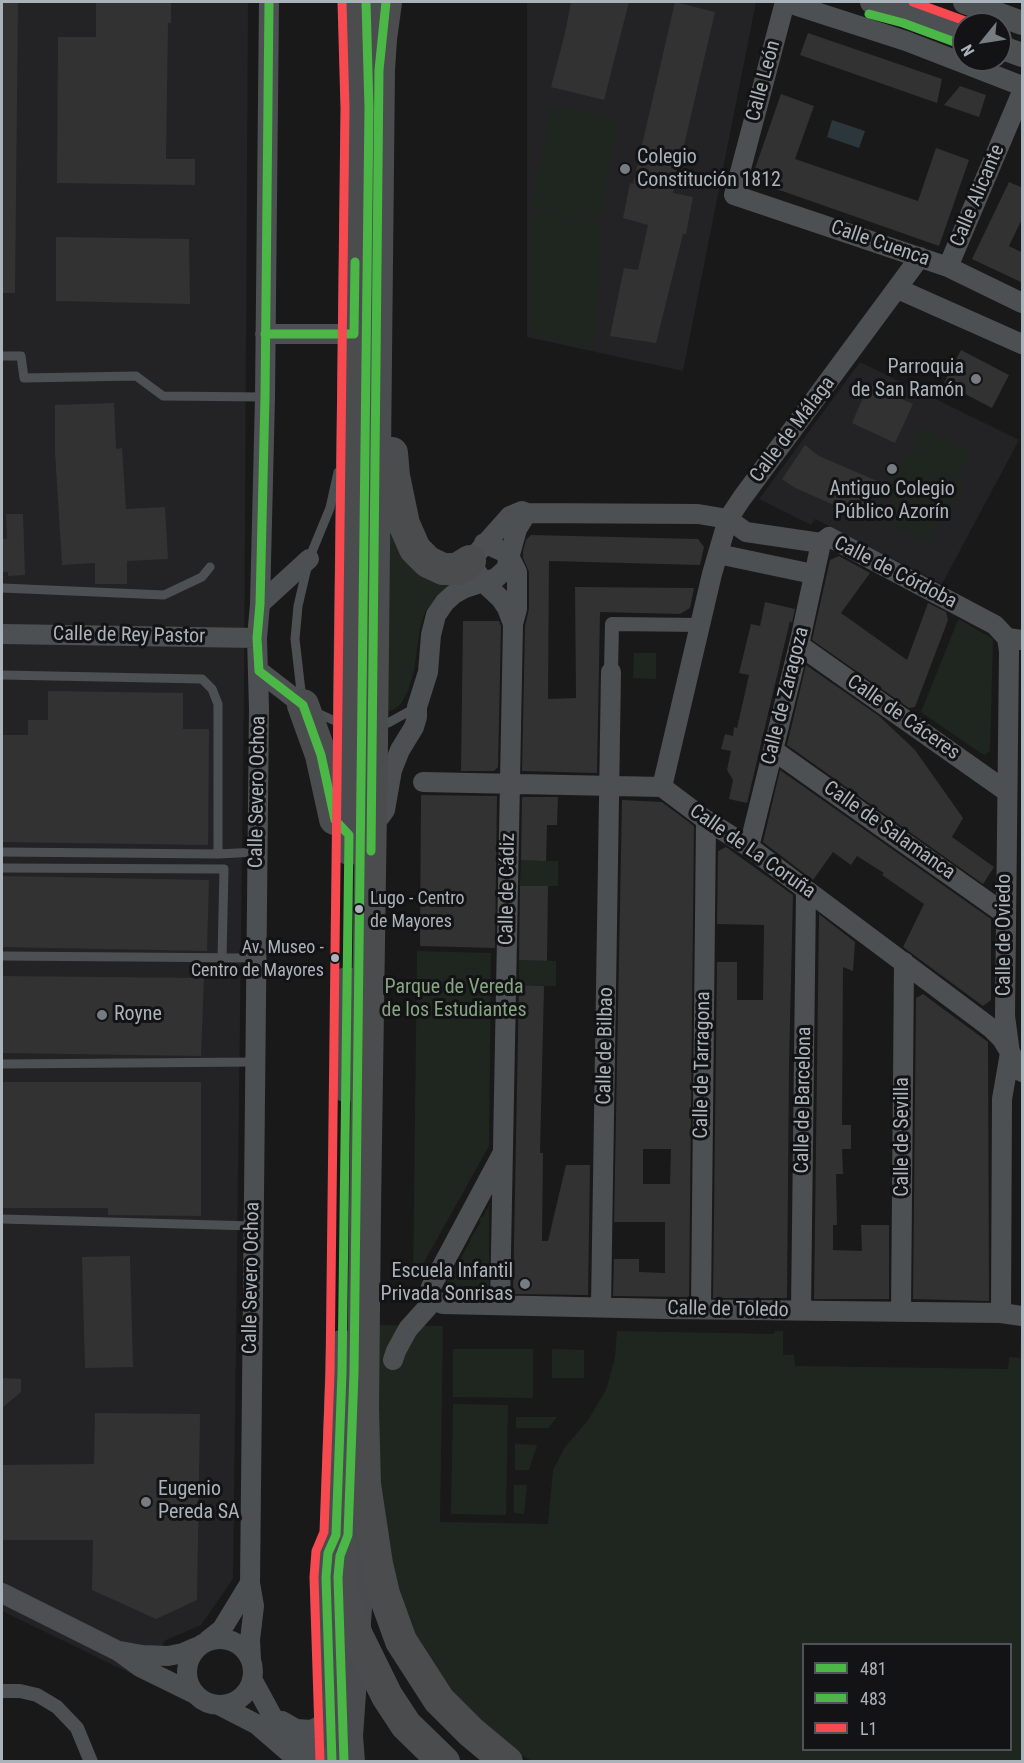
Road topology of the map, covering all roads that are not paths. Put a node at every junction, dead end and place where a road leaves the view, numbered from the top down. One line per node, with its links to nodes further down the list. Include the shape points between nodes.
1 (269, 2): 16 (street, Calle Severo Ochoa)
2 (354, 2): 17 (highway)
3 (386, 2): 21 (highway, via 379,70)
4 (785, 2): 9 (street, via 906,41); 11 (street, Calle León)
5 (872, 2): 8 (street)
6 (965, 2): 7 (street)
7 (1023, 23)
8 (952, 29)
9 (1023, 86)
10 (1023, 92): 13 (street, Calle Alicante)
11 (734, 195): 12 (street, Calle Cuenca)
12 (920, 257): 13 (street, Calle Cuenca); 14 (street, Calle de Málaga)
13 (948, 267): 15 (street, Calle Cuenca)
14 (898, 289): 18 (street); 23 (street, Calle de Málaga)
15 (1023, 303)
16 (266, 334): 17 (street); 20 (street, Calle Severo Ochoa)
17 (354, 340): 27 (lane, via 340,376 338,479); 44 (highway)
18 (1023, 344)
19 (2, 356): 20 (lane, via 21,356 24,378 136,376 163,396)
20 (265, 397): 32 (street, Calle Severo Ochoa)
21 (376, 413): 28 (highway, via 391,429 398,496 415,549 428,562 443,568); 44 (highway)
22 (527, 513): 23 (street, via 698,514); 26 (street, via 517,529); 28 (street, via 510,516)
23 (728, 519): 24 (street, Calle de Córdoba, via 746,532); 25 (street, Calle de Málaga)
24 (821, 543): 30 (street, Calle de Zaragoza); 37 (street, Calle de Córdoba, via 829,537)
25 (718, 554): 30 (street, Calle de Córdoba); 34 (street, Calle de Málaga)
26 (510, 558): 28 (street, via 502,551); 28 (street, via 506,569 496,578); 33 (street, Calle de Cádiz, via 517,572)
27 (309, 559): 32 (street); 42 (lane, via 295,625)
28 (479, 563): 33 (street, Calle de Cádiz); 43 (street, via 472,586 449,598 433,624 427,680)
29 (210, 567): 31 (lane, via 202,577 164,595)
30 (813, 574): 38 (street, Calle de Zaragoza)
31 (2, 588)
32 (260, 604): 36 (street, Calle Severo Ochoa)
33 (513, 624): 47 (street, Calle de Cádiz)
34 (701, 625): 40 (street, via 612,624); 49 (street, Calle de Málaga)
35 (2, 634): 36 (street, Calle de Rey Pastor)
36 (257, 638): 39 (street, Calle Severo Ochoa)
37 (1015, 639): 50 (street, Calle de Oviedo, via 1009,651)
38 (799, 645): 45 (street, Calle de Zaragoza); 50 (street, Calle de Cáceres)
39 (259, 671): 42 (street); 55 (street, Calle Severo Ochoa)
40 (611, 672): 48 (street, Calle de Bilbao)
41 (2, 675): 56 (lane, via 202,679 212,688 218,704)
42 (303, 705): 44 (lane, via 335,722); 52 (highway, via 321,755 335,820)
43 (417, 707): 44 (lane, via 388,723); 52 (street, via 414,727 392,771 385,810)
44 (361, 725): 52 (highway)
45 (773, 750): 53 (street, Calle de Zaragoza); 59 (street, Calle de Salamanca)
46 (423, 782): 47 (street)
47 (510, 784): 48 (street); 68 (street, Calle de Cádiz)
48 (610, 785): 49 (street); 73 (street, Calle de Bilbao)
49 (662, 787): 51 (street, Calle de La Coruña)
50 (1006, 791): 59 (street, Calle de Oviedo)
51 (706, 820): 53 (street, Calle de La Coruña); 74 (street, Calle de Tarragona)
52 (360, 831): 80 (highway); 81 (highway)
53 (749, 847): 58 (street, Calle de La Coruña)
54 (2, 852): 56 (lane)
55 (257, 852): 56 (lane); 62 (street, Calle Severo Ochoa)
56 (218, 854)
57 (2, 868): 61 (lane, via 224,869)
58 (807, 890): 63 (street, Calle de La Coruña); 75 (street, Calle de Barcelona)
59 (1005, 914): 64 (street, Calle de Oviedo, via 1005,1023)
60 (2, 956): 61 (lane)
61 (222, 958): 62 (lane)
62 (256, 958): 65 (street, Calle Severo Ochoa)
63 (904, 962): 64 (street, Calle de La Coruña, via 992,1028); 76 (street, Calle de Sevilla)
64 (1016, 1051): 67 (street, Calle de La Coruña); 77 (street, Calle de Oviedo, via 1002,1099)
65 (255, 1062): 66 (lane); 70 (street, Calle Severo Ochoa)
66 (2, 1064)
67 (1023, 1072)
68 (502, 1155): 71 (street, Calle de Cádiz, via 431,1287); 72 (street, Calle de Cádiz)
69 (2, 1219): 70 (lane)
70 (253, 1226): 82 (street, Calle Severo Ochoa)
71 (434, 1300): 72 (street, Calle de Toledo, via 443,1304); 79 (street, via 408,1329)
72 (500, 1304): 73 (street, Calle de Toledo)
73 (601, 1307): 74 (street, Calle de Toledo)
74 (701, 1310): 75 (street, Calle de Toledo)
75 (801, 1310): 76 (street, Calle de Toledo)
76 (901, 1312): 77 (street, Calle de Toledo)
77 (1001, 1313): 78 (street, Calle de Toledo)
78 (1023, 1316)
79 (393, 1360)
80 (365, 1484): 84 (main road); 98 (highway, via 377,1564 401,1641 439,1700)
81 (336, 1535): 84 (highway, via 344,1597); 93 (main road, via 326,1566)
82 (250, 1583): 85 (street, via 222,1629); 87 (street, Calle Severo Ochoa, via 254,1606)
83 (2, 1593): 86 (street)
84 (357, 1635): 96 (main road, via 348,1736); 97 (highway, via 396,1711 411,1731)
85 (203, 1644): 86 (street, via 168,1656); 87 (street, via 228,1639 246,1650); 90 (street, via 190,1656 187,1667 187,1678)
86 (118, 1651): 90 (street, via 140,1667)
87 (251, 1659): 88 (street)
88 (252, 1679): 91 (street, via 240,1698); 92 (street)
89 (2, 1691): 94 (street, via 37,1695 57,1707 76,1728)
90 (195, 1694): 91 (street)
91 (219, 1705): 95 (street, via 256,1724)
92 (270, 1711): 93 (street, via 286,1724 304,1730 320,1727); 96 (street, via 285,1732)
93 (331, 1715): 96 (main road)
94 (92, 1761)
95 (300, 1761)
96 (337, 1761)
97 (444, 1761)
98 (507, 1761)

